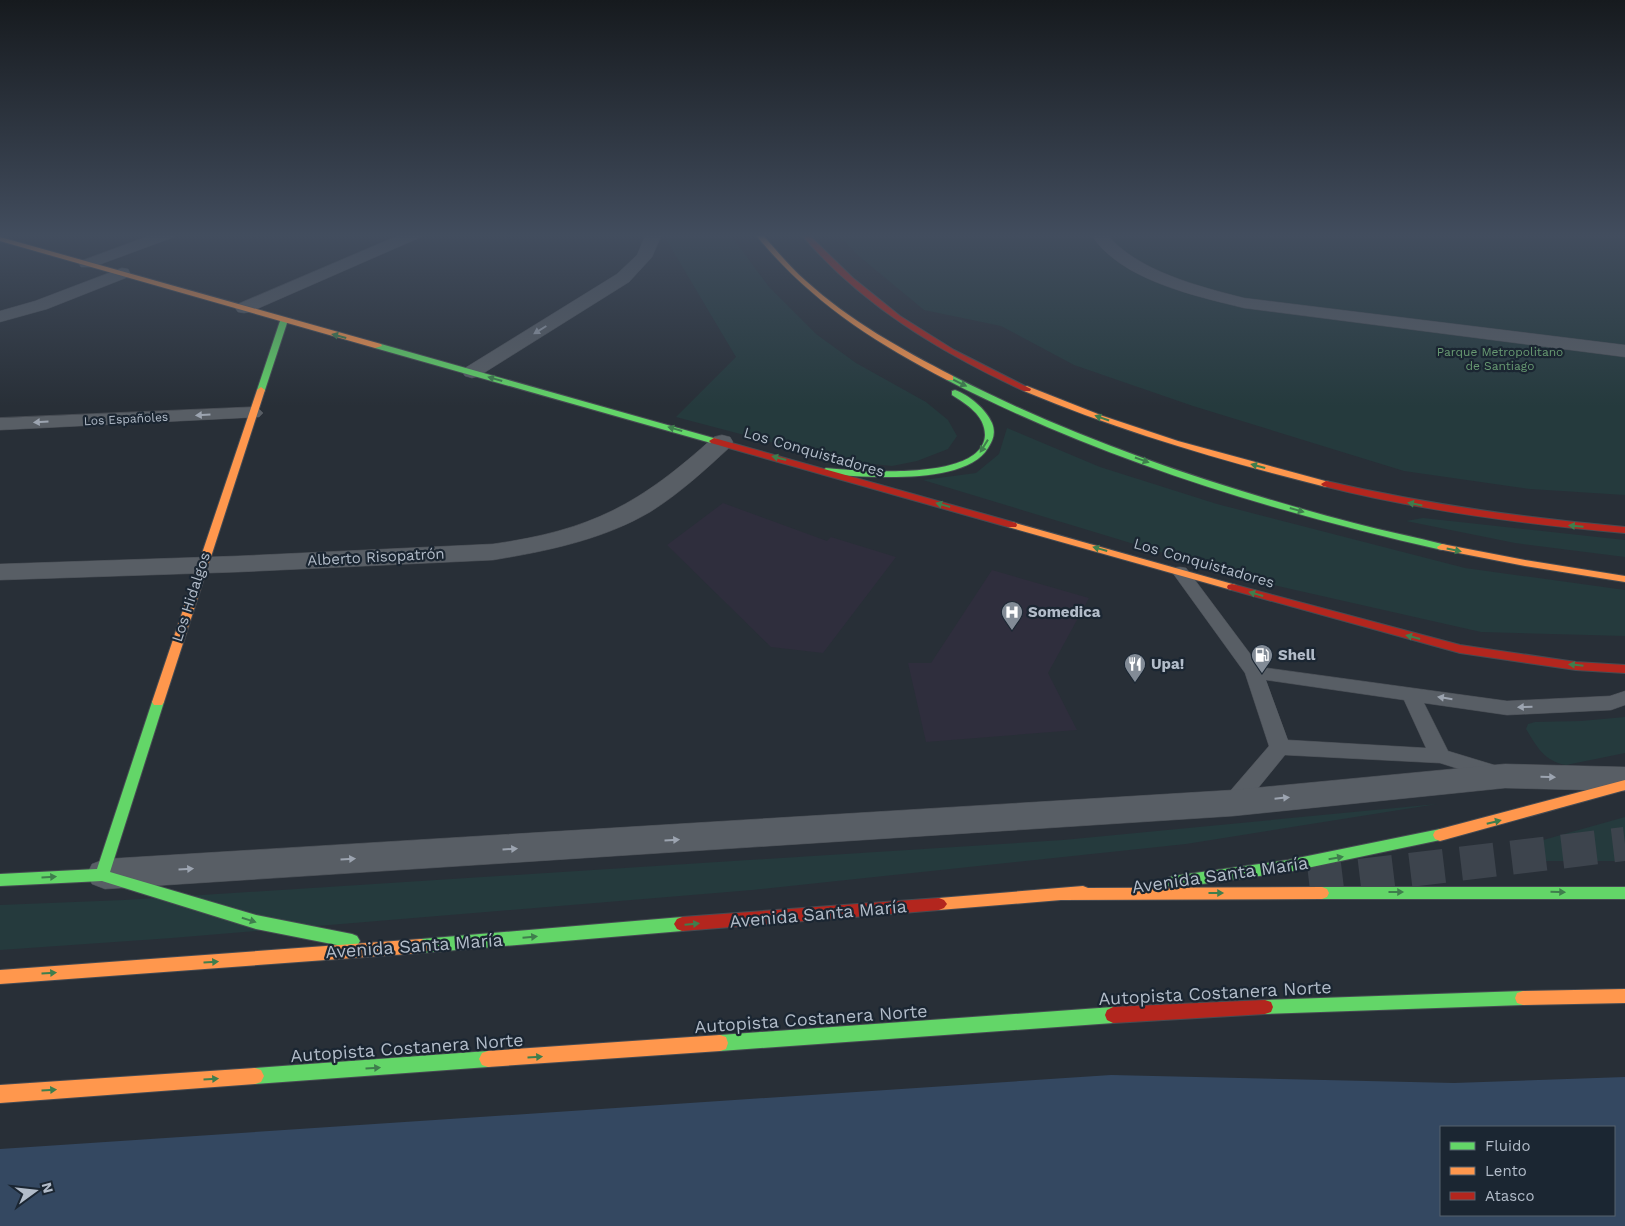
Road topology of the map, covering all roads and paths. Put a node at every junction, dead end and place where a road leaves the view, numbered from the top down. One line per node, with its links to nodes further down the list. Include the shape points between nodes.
1 (74, 291): 9 (street)
2 (185, 291): 8 (main road, Los Conquistadores)
3 (283, 291): 8 (street)
4 (602, 291): 13 (street, one-way to 13)
5 (814, 291): 11 (main road)
6 (863, 291): 18 (main road, one-way to 6, via 1526,522 1449,511 1233,460 1093,415 999,375 918,332)
7 (1197, 291): 12 (street, via 1244,303)
8 (244, 308): 10 (main road, Los Conquistadores)
9 (0, 317)
10 (284, 320): 13 (main road, Los Conquistadores, one-way to 10); 14 (main road, Los Hidalgos)
11 (872, 334): 17 (main road, one-way to 17, via 895,354 973,405 989,428 986,446 966,463 936,472 885,475); 22 (main road, one-way to 22, via 931,369 1030,416 1196,479 1436,546)
12 (1625, 351)
13 (472, 372): 16 (main road, Los Conquistadores, one-way to 13)
14 (252, 413): 15 (street, Los Españoles, one-way to 15); 19 (main road, Los Hidalgos)
15 (0, 424)
16 (722, 442): 17 (main road, Los Conquistadores, one-way to 16); 19 (street, Alberto Risopatrón, via 679,480 641,506 590,530 552,541 493,552)
17 (826, 471): 21 (main road, Los Conquistadores, one-way to 17)
18 (1625, 530)
19 (202, 565): 20 (street, Alberto Risopatrón); 33 (main road, Los Hidalgos)
20 (0, 572)
21 (1180, 572): 23 (main road, Los Conquistadores, one-way to 21, via 1576,666 1460,649); 24 (lane)
22 (1625, 579)
23 (1625, 669)
24 (1254, 672): 25 (lane); 27 (lane)
25 (1410, 693): 26 (lane, one-way to 25, via 1611,703 1507,708); 28 (lane)
26 (1625, 698)
27 (1280, 747): 28 (lane); 32 (lane)
28 (1440, 756): 29 (lane)
29 (1505, 776): 30 (street, one-way to 30); 32 (street, one-way to 29)
30 (1625, 779)
31 (1625, 785): 36 (main road, Avenida Santa María, one-way to 31, via 1230,876 1347,856 1517,816)
32 (1233, 803): 33 (street, one-way to 32)
33 (102, 875): 34 (main road, one-way to 33); 37 (main road, one-way to 37, via 256,922)
34 (0, 880)
35 (1625, 893): 36 (main road, one-way to 35)
36 (1062, 894): 37 (main road, Avenida Santa María, one-way to 36)
37 (391, 948): 38 (main road, Avenida Santa María, one-way to 37)
38 (0, 976)
39 (1623, 997): 40 (main road, Autopista Costanera Norte, one-way to 39, via 1173,1011)
40 (0, 1094)

